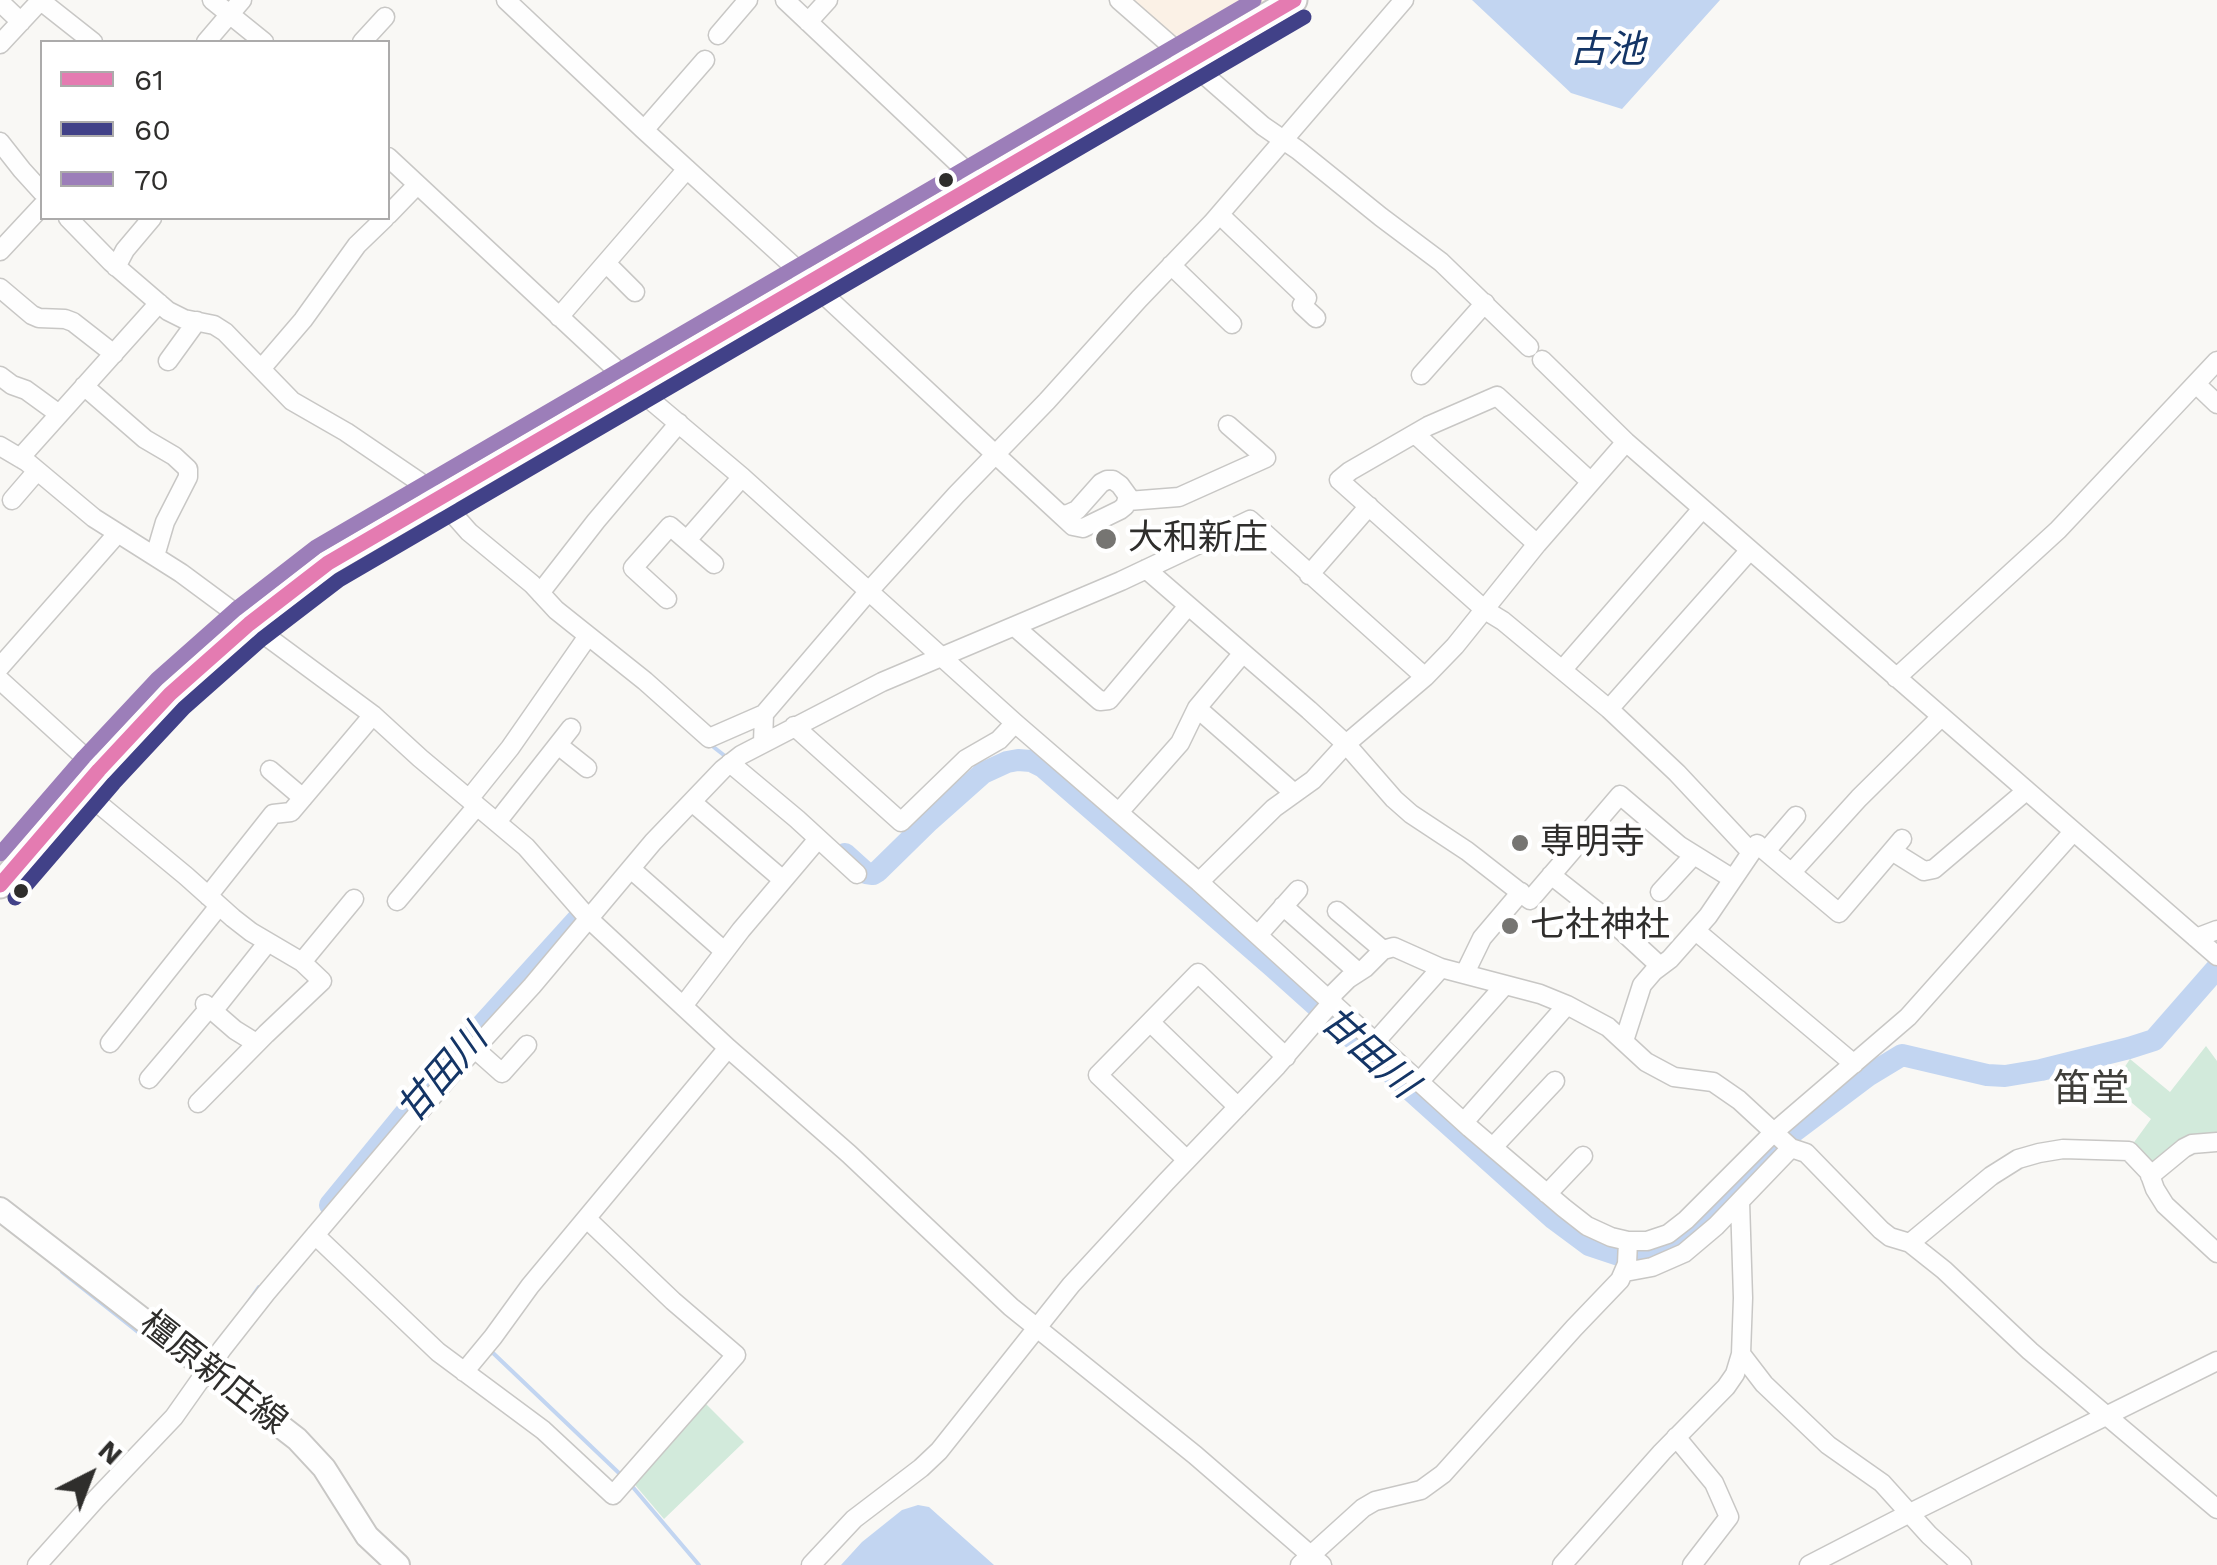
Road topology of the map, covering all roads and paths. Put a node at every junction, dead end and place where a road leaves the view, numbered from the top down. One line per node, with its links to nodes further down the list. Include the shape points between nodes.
1 (41, 0): 13 (street); 16 (street)
2 (212, 0): 11 (street)
3 (506, 0): 23 (street)
4 (748, 0): 15 (street)
5 (784, 0): 14 (street)
6 (828, 0): 14 (street)
7 (1119, 0): 22 (street)
8 (1294, 0): 22 (highway)
9 (1404, 0): 24 (street)
10 (0, 2): 13 (street)
11 (236, 7): 17 (street); 18 (street)
12 (384, 17): 19 (street)
13 (21, 22): 20 (street)
14 (808, 22): 28 (street)
15 (718, 35)
16 (91, 40)
17 (208, 40)
18 (262, 40)
19 (364, 40)
20 (0, 44)
21 (706, 60): 23 (street)
22 (1190, 62): 24 (street); 28 (highway)
23 (644, 130): 27 (street)
24 (1285, 140): 33 (street); 45 (street, via 1442,262)
25 (0, 142): 30 (street)
26 (390, 159): 29 (street)
27 (687, 169): 38 (street); 41 (street)
28 (979, 183): 41 (highway)
29 (417, 185): 32 (street); 46 (street)
30 (40, 190)
31 (40, 208): 37 (street)
32 (390, 212)
33 (1220, 215): 39 (street); 47 (street, via 1307,298 1302,304)
34 (70, 220): 40 (street)
35 (150, 220): 40 (street)
36 (382, 220): 53 (street)
37 (0, 251)
38 (608, 264): 43 (street); 46 (street)
39 (1171, 265): 49 (street); 66 (street)
40 (116, 267): 44 (street)
41 (810, 282): 58 (highway); 66 (street)
42 (0, 288): 50 (street, via 32,315 73,322)
43 (636, 292)
44 (159, 303): 48 (street); 50 (street)
45 (1484, 303): 54 (street); 64 (street)
46 (559, 317): 58 (street)
47 (1316, 318)
48 (196, 320): 52 (street); 53 (street, via 225,332)
49 (1232, 324)
50 (114, 354): 57 (street)
51 (2217, 361): 56 (street)
52 (168, 362)
53 (261, 369): 71 (street, via 292,401)
54 (1421, 375)
55 (0, 376): 60 (street)
56 (2196, 384): 59 (street); 98 (street, via 2058,530)
57 (84, 386): 60 (street); 81 (street, via 188,469)
58 (634, 386): 61 (street); 71 (highway)
59 (2217, 404)
60 (59, 414): 67 (street)
61 (679, 423): 69 (street); 86 (street)
62 (1228, 425): 73 (street, via 1266,458 1179,497)
63 (1415, 434): 70 (street, via 1497,396); 74 (street, via 1339,480); 79 (street)
64 (1626, 442): 70 (street); 75 (street)
65 (0, 446): 67 (street)
66 (995, 454): 76 (street); 85 (street)
67 (20, 458): 68 (street)
68 (38, 471): 72 (street); 77 (street)
69 (742, 477): 78 (street); 85 (street)
70 (1590, 482): 79 (street)
71 (439, 498): 86 (street); 90 (highway, via 328,563)
72 (12, 500)
73 (1128, 501): 76 (street, via 1083,528); 76 (street, via 1126,490 1107,480 1077,510)
74 (1368, 506): 84 (street); 89 (street)
75 (1702, 509): 80 (street); 96 (street)
76 (1061, 514)
77 (117, 534): 81 (street); 95 (street)
78 (687, 540): 82 (street); 87 (street, via 670,526 633,568)
79 (1537, 544): 89 (street)
80 (1750, 550): 98 (street); 101 (street)
81 (156, 556): 90 (street)
82 (714, 564)
83 (1146, 569): 84 (street, via 1250,520); 88 (street); 91 (street)
84 (1309, 574): 97 (street)
85 (869, 591): 94 (street); 102 (street)
86 (540, 593): 92 (street)
87 (668, 598)
88 (1188, 606): 91 (street, via 1100,702); 93 (street)
89 (1485, 610): 96 (street); 97 (street)
90 (248, 624): 103 (street); 114 (highway, via 170,694)
91 (1015, 626): 94 (street)
92 (586, 640): 102 (street, via 710,738); 118 (street)
93 (1244, 652): 100 (street); 109 (street)
94 (942, 658): 105 (street); 106 (street)
95 (0, 667)
96 (1562, 669): 101 (street)
97 (1424, 677): 109 (street)
98 (1896, 678): 104 (street)
99 (0, 680): 114 (street)
100 (1197, 708): 116 (street); 120 (street, via 1180,743)
101 (1609, 709): 125 (street)
102 (764, 714): 108 (street)
103 (372, 715): 117 (street); 118 (street)
104 (1941, 718): 115 (street); 128 (street)
105 (1014, 724): 106 (street, via 966,759 902,822); 120 (street)
106 (794, 726): 108 (street)
107 (571, 728): 110 (street)
108 (763, 742): 111 (street)
109 (1346, 744): 116 (street); 136 (street, via 1412,814)
110 (558, 745): 112 (street); 122 (street)
111 (736, 759): 119 (street); 124 (street)
112 (587, 768)
113 (270, 770): 117 (street)
114 (91, 780): 134 (highway); 139 (street)
115 (2026, 791): 123 (street); 128 (street, via 1934,869 1924,871 1897,845 1839,914)
116 (1294, 794): 133 (street)
117 (303, 798): 139 (street, via 292,812 273,814)
118 (473, 802): 122 (street); 140 (street)
119 (692, 802): 127 (street); 132 (street)
120 (1119, 812): 133 (street)
121 (1796, 816): 125 (street)
122 (498, 822): 143 (street)
123 (2073, 832): 147 (street); 171 (street, via 1921,1004)
124 (818, 839): 129 (street); 132 (street)
125 (1758, 852): 128 (street); 131 (street)
126 (1694, 856): 130 (street, via 1620,795); 131 (street); 137 (street)
127 (631, 869): 143 (street); 150 (street)
128 (1792, 872)
129 (857, 874)
130 (1551, 875): 136 (street, via 1530,900); 153 (street)
131 (1733, 879): 145 (street)
132 (783, 880): 150 (street)
133 (1199, 882): 146 (street)
134 (0, 885)
135 (1298, 890): 141 (street)
136 (1520, 892): 156 (street, via 1482,938)
137 (1660, 892)
138 (354, 899): 152 (street)
139 (214, 901): 148 (street); 165 (street)
140 (397, 901)
141 (1283, 906): 146 (street); 155 (street)
142 (1338, 912): 149 (street)
143 (589, 919): 160 (street); 169 (street)
144 (2217, 930): 147 (street)
145 (1696, 931): 153 (street); 171 (street)
146 (1258, 935): 161 (street)
147 (2196, 938): 151 (street)
148 (268, 942): 152 (street); 159 (street)
149 (1384, 950): 154 (street, via 1394,947); 155 (street)
150 (724, 951): 160 (street)
151 (2216, 956)
152 (302, 962): 166 (street, via 322,981)
153 (1660, 966): 163 (street, via 1638,993)
154 (1442, 968): 156 (street); 164 (street)
155 (1358, 972): 161 (street)
156 (1465, 973): 157 (street)
157 (1506, 984): 158 (street); 174 (street)
158 (1567, 1005): 163 (street); 177 (street)
159 (208, 1006): 166 (street); 172 (street)
160 (683, 1006): 168 (street)
161 (1327, 1006): 164 (street); 170 (street)
162 (1150, 1022): 170 (street, via 1198,974); 176 (street); 182 (street, via 1098,1075)
163 (1624, 1040): 178 (street, via 1674,1077 1713,1082)
164 (1376, 1041): 174 (street)
165 (110, 1042)
166 (256, 1043): 175 (street)
167 (527, 1045): 169 (street, via 502,1073)
168 (728, 1048): 187 (street); 192 (street)
169 (476, 1049): 188 (street)
170 (1286, 1056): 176 (street)
171 (1854, 1064): 178 (street)
172 (149, 1079)
173 (1555, 1081): 180 (street)
174 (1420, 1082): 177 (street)
175 (198, 1103)
176 (1238, 1107): 182 (street)
177 (1464, 1122): 180 (street)
178 (1782, 1140): 185 (street); 189 (street, via 1806,1153 1890,1237); 191 (street, via 1668,1234)
179 (2217, 1142): 183 (street, via 2184,1148)
180 (1493, 1148): 184 (street)
181 (1583, 1156): 184 (street)
182 (1187, 1160): 192 (street)
183 (2150, 1176): 189 (street, via 2129,1150 2039,1153 1991,1176); 190 (street, via 2165,1205)
184 (1548, 1194): 191 (street, via 1611,1237)
185 (1740, 1201): 191 (street, via 1684,1253 1652,1267); 193 (street)
186 (0, 1209): 196 (main road, 橿原新庄線)
187 (587, 1219): 195 (street); 195 (street, via 736,1355 613,1495)
188 (315, 1235): 195 (street, via 423,1338); 196 (street)
189 (1910, 1243): 197 (street)
190 (2217, 1253)
191 (1627, 1256): 201 (street, via 1620,1280 1443,1474 1421,1490 1363,1508)
192 (1037, 1329): 201 (street, via 1195,1454); 204 (street, via 938,1451 854,1519)
193 (1741, 1354): 198 (street, via 1726,1388); 200 (street, via 1764,1384 1828,1445 1882,1483)
194 (2217, 1360): 197 (street)
195 (469, 1366)
196 (208, 1370): 202 (street); 203 (main road, 橿原新庄線, via 311,1452 367,1536)
197 (2107, 1416): 199 (street); 200 (street)
198 (1676, 1437): 205 (street); 206 (street, via 1714,1484 1729,1517)
199 (2217, 1509)
200 (1908, 1514): 207 (street); 208 (street)
201 (1311, 1562)
202 (38, 1565)
203 (398, 1565)
204 (811, 1565)
205 (1562, 1565)
206 (1692, 1565)
207 (1810, 1565)
208 (1962, 1565)

